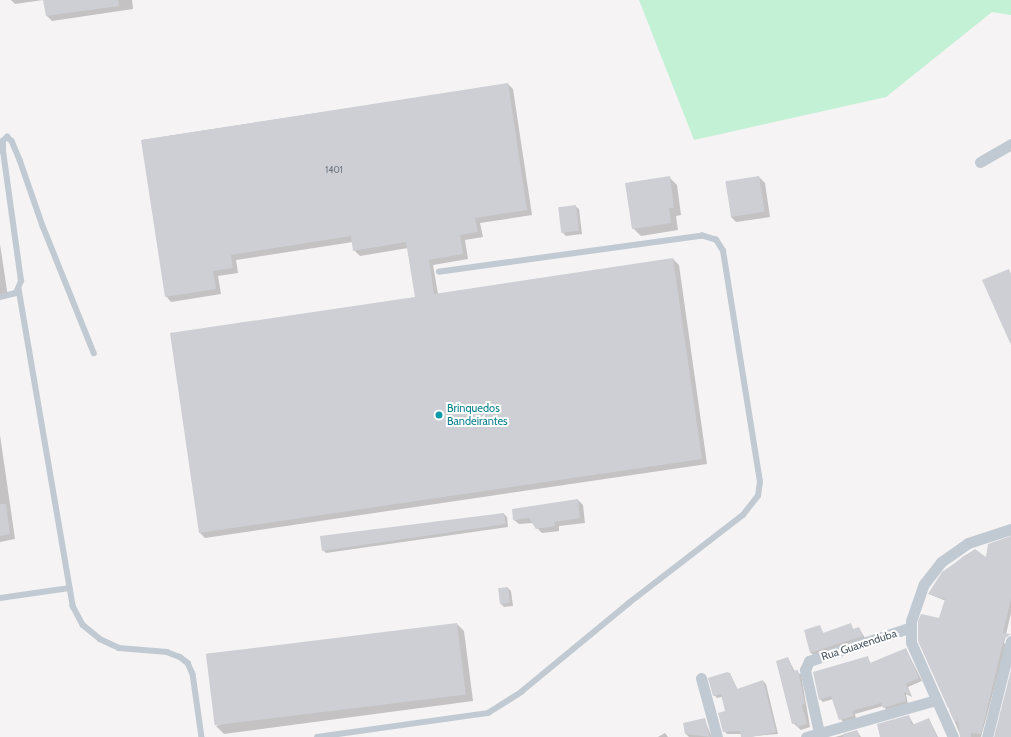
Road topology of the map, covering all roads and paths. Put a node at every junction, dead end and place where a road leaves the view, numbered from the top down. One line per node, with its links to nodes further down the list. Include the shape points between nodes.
1 (1011, 144): 2 (street)
2 (980, 162)
3 (438, 272): 16 (lane, via 703,236 716,240 723,251 760,482 758,496 743,516 629,603 521,692 488,713)
4 (19, 289): 5 (lane, via 12,295); 6 (lane, via 21,281 3,152 7,137 12,141 18,154 43,226); 8 (lane)
5 (0, 297)
6 (94, 353)
7 (1011, 529): 10 (street, via 968,543 941,562 924,584)
8 (69, 588): 9 (lane); 15 (lane, via 73,606 83,625 100,639 119,648 167,652 180,657 188,664 193,674)
9 (0, 598)
10 (910, 628): 13 (street, via 911,642); 14 (street, Rua Guaxenduba, via 809,661 805,670)
11 (1011, 641): 20 (street)
12 (701, 678): 17 (street)
13 (936, 700): 14 (street); 19 (street)
14 (820, 735): 18 (street)
15 (202, 737)
16 (317, 737)
17 (717, 737)
18 (806, 737)
19 (953, 737)
20 (987, 737)

